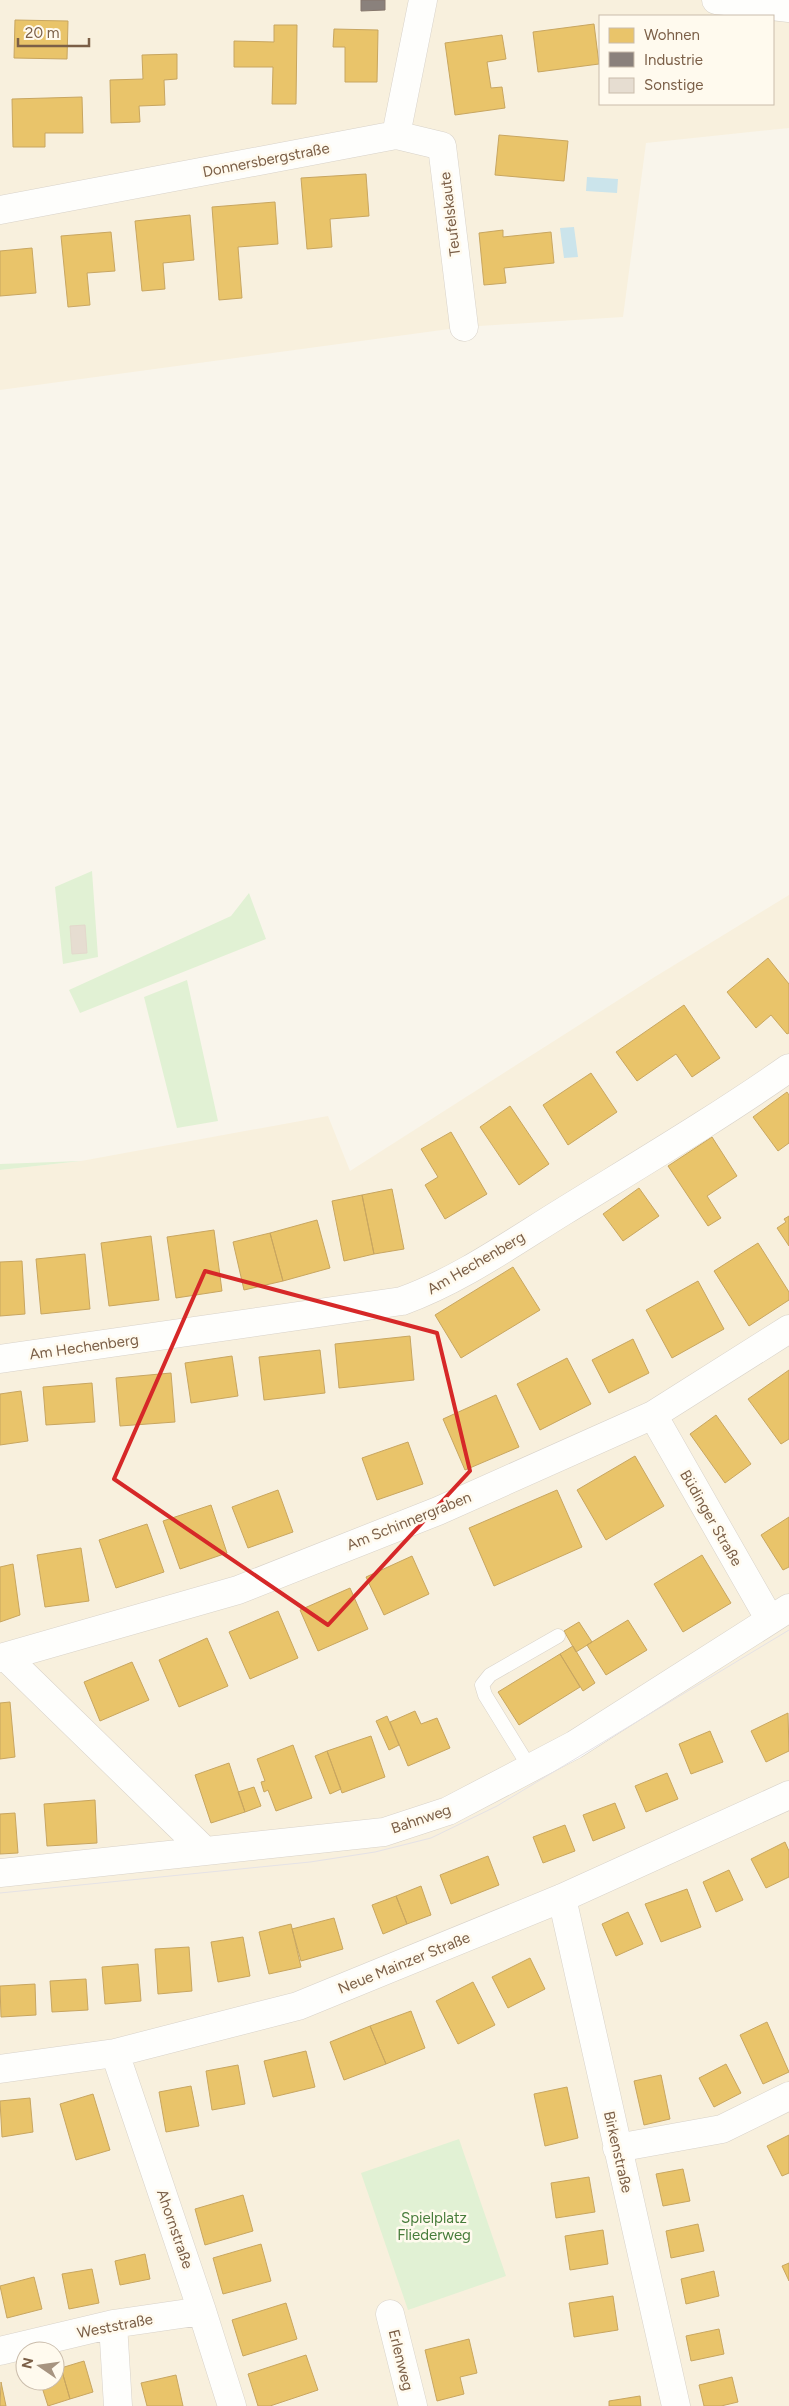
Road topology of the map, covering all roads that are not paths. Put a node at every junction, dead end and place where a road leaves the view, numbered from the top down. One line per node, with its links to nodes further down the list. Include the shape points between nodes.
1 (422, 0): 4 (street)
2 (716, 0): 3 (street)
3 (789, 8)
4 (396, 135): 5 (street, Donnersbergstraße); 6 (street, Teufelskaute, via 442,146)
5 (0, 210)
6 (464, 327)
7 (789, 1068): 9 (street, Am Hechenberg, via 733,1107 487,1258 435,1289 402,1302)
8 (789, 1329): 10 (street, Am Schinnergraben)
9 (0, 1359)
10 (653, 1415): 11 (street, Büdinger Straße); 13 (street, Am Schinnergraben, via 438,1511 238,1590)
11 (779, 1614): 14 (street, Bahnweg, via 574,1745)
12 (558, 1636): 14 (lane, via 490,1675 482,1685)
13 (3, 1658): 16 (street, Am Schinnergraben)
14 (530, 1768): 16 (street, Bahnweg, via 448,1811 384,1832)
15 (789, 1795): 18 (street, Neue Mainzer Straße)
16 (206, 1851): 17 (street, Bahnweg)
17 (0, 1874)
18 (562, 1898): 19 (street, Neue Mainzer Straße, via 298,2006); 22 (street, Birkenstraße)
19 (115, 2053): 20 (street, Neue Mainzer Straße); 23 (street, Ahornstraße)
20 (0, 2069)
21 (789, 2096): 22 (street, via 722,2129)
22 (617, 2148): 30 (street, Birkenstraße)
23 (202, 2310): 25 (street, Weststraße); 28 (street, Ahornstraße)
24 (390, 2314): 29 (street, Erlenweg)
25 (113, 2324): 26 (street, Weststraße); 27 (street)
26 (0, 2351)
27 (118, 2406)
28 (232, 2406)
29 (413, 2406)
30 (676, 2406)

